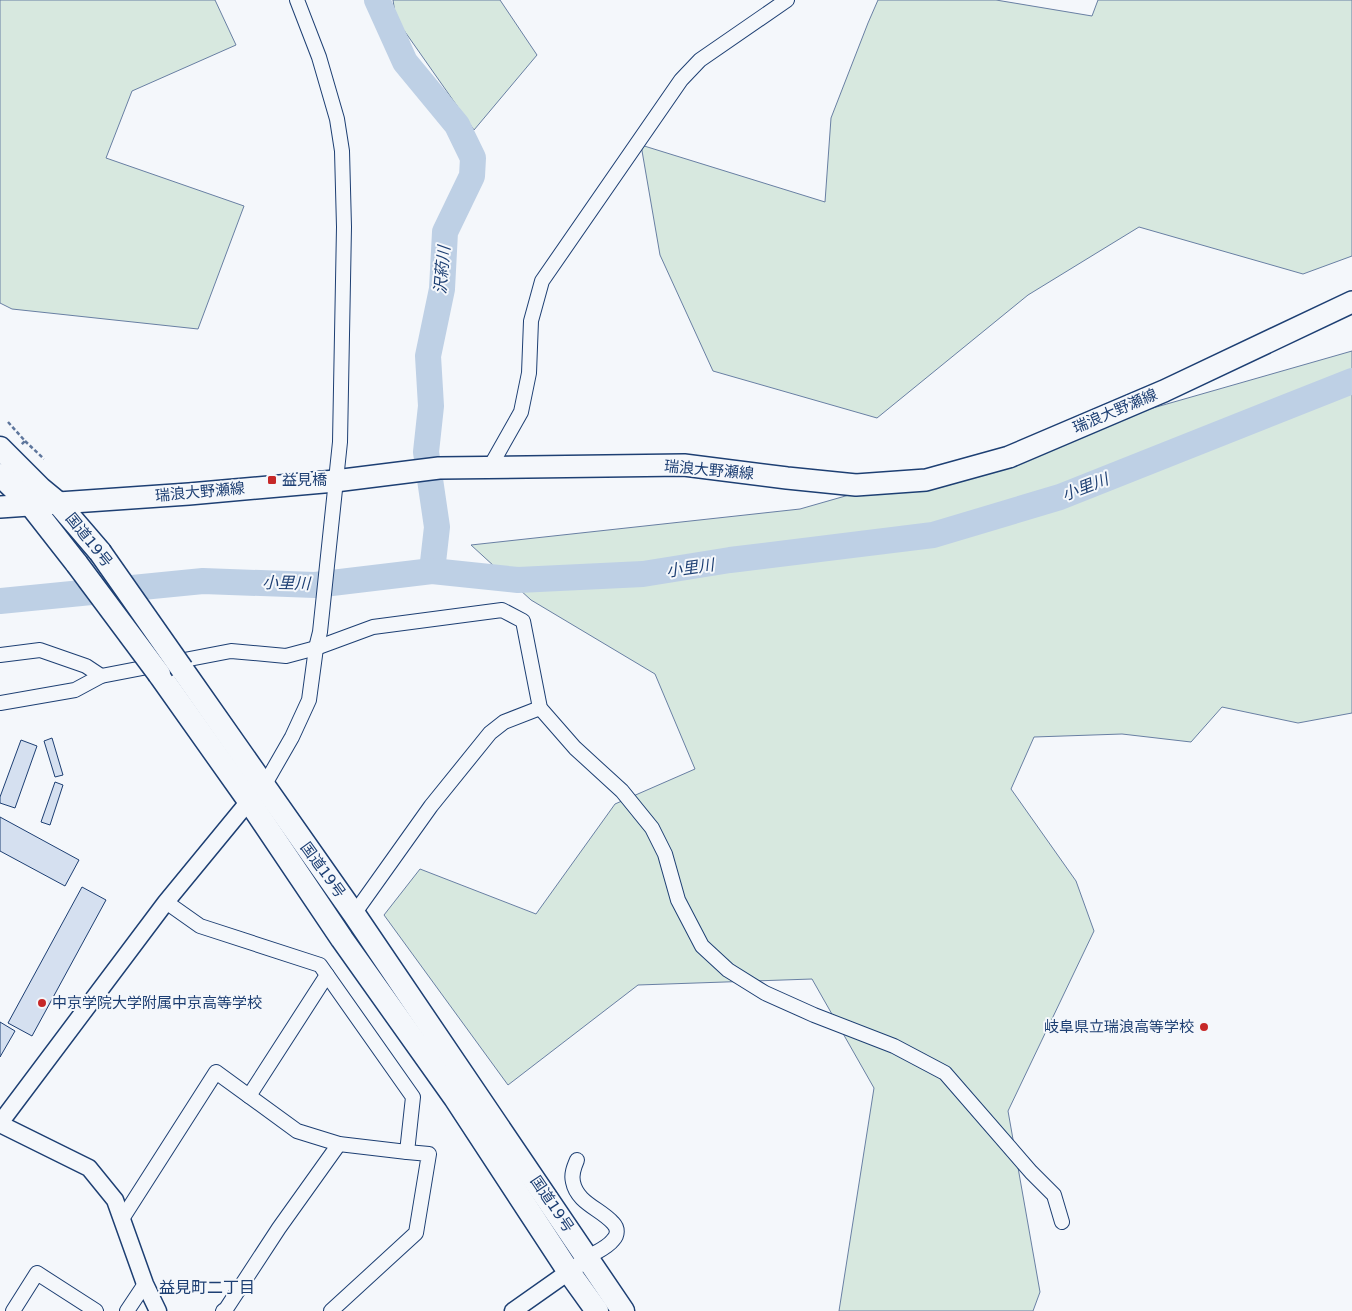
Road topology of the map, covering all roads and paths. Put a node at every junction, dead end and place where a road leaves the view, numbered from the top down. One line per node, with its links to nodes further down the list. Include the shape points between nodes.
1 (296, 0): 9 (street, via 319,57 338,119 342,151 344,227 340,442)
2 (787, 0): 7 (street, via 700,60 681,80 542,280 531,321 530,373 521,412)
3 (1352, 302): 7 (main road, 瑞浪大野瀬線, via 1009,458 926,480 856,485 684,465)
4 (25, 441): 6 (path)
5 (0, 448): 10 (highway, 国道19号)
6 (44, 459)
7 (490, 467): 9 (main road, 瑞浪大野瀬線, via 438,468)
8 (0, 475): 11 (highway, 国道19号)
9 (335, 481): 10 (main road, 瑞浪大野瀬線); 13 (street)
10 (58, 503): 11 (main road, 瑞浪大野瀬線); 18 (highway, 国道19号, bridge, via 100,552 182,670)
11 (30, 504): 12 (main road, 瑞浪大野瀬線); 18 (highway, 国道19号, bridge, via 159,674)
12 (0, 507)
13 (316, 648): 15 (street, via 286,656 231,651); 17 (street, via 373,627 502,610 523,621); 18 (street, via 309,700 292,737)
14 (0, 655): 15 (street, via 40,650 86,666)
15 (101, 676): 16 (street, via 75,690)
16 (0, 703)
17 (540, 708): 20 (street, via 504,722 490,733 431,806); 28 (street, via 575,748 622,792 652,828 666,854 678,900 702,946 728,970 765,993 894,1046 945,1073 1054,1195)
18 (257, 794): 19 (street); 20 (highway, 国道19号); 30 (highway, 国道19号, via 342,939 455,1098)
19 (166, 902): 21 (street, via 200,926 320,965); 23 (street)
20 (354, 914): 29 (highway, 国道19号)
21 (327, 974): 22 (street); 25 (street, via 413,1097)
22 (250, 1096): 24 (street, via 297,1131); 27 (street, via 216,1072)
23 (0, 1124): 27 (street, via 89,1168 115,1200)
24 (338, 1144): 25 (street); 36 (street)
25 (407, 1152): 37 (street, via 429,1154 416,1233)
26 (577, 1160): 29 (street, via 572,1181 575,1189 614,1223 617,1230 613,1241)
27 (122, 1219): 31 (street)
28 (1062, 1222)
29 (588, 1257): 30 (street); 40 (highway, 国道19号)
30 (569, 1272): 38 (street); 39 (highway, 国道19号)
31 (145, 1284): 34 (street); 35 (street)
32 (13, 1311): 33 (street, via 38,1273)
33 (96, 1311)
34 (127, 1311)
35 (158, 1311)
36 (223, 1311)
37 (331, 1311)
38 (513, 1311)
39 (597, 1311)
40 (624, 1311)

